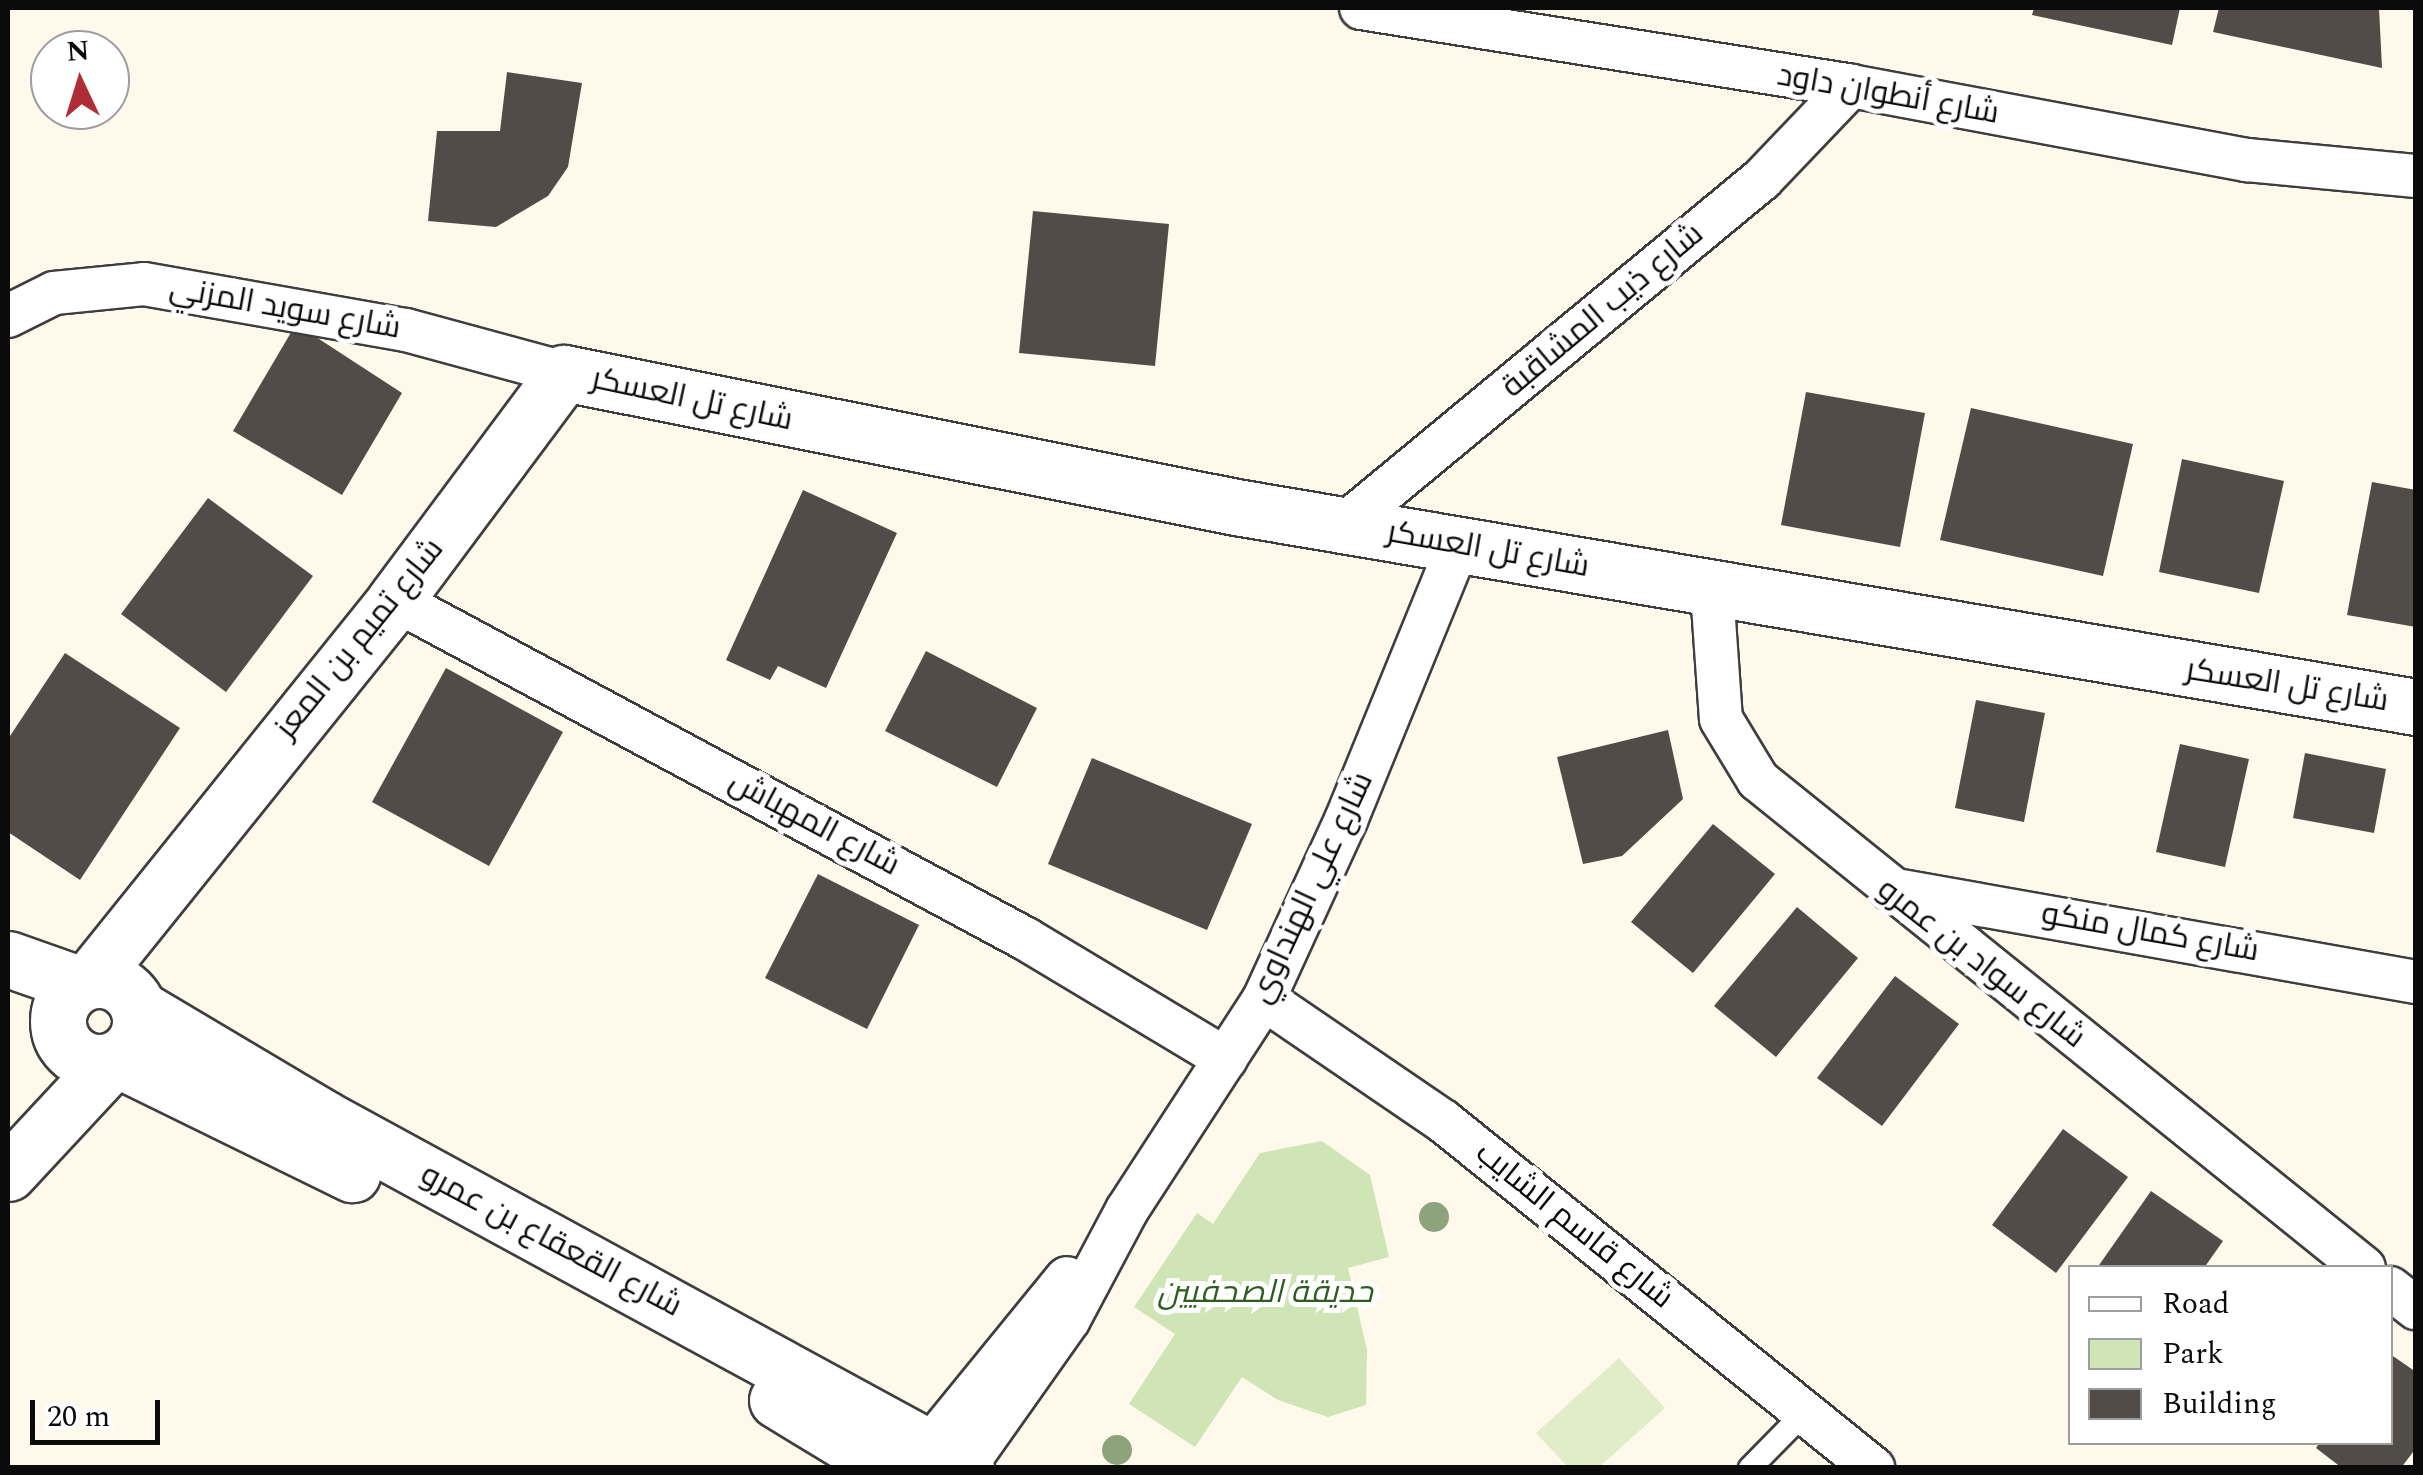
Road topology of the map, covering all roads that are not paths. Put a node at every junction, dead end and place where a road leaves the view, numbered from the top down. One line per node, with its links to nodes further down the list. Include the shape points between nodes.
1 (1361, 8): 2 (street, شارع أنطوان داود)
2 (1850, 86): 3 (street, شارع أنطوان داود, via 2246,160); 6 (street, شارع ذيب المشاقبة, via 1762,180)
3 (2416, 176)
4 (8, 316): 5 (street, شارع سويد المزني, via 54,293 144,284 406,330)
5 (564, 372): 6 (street, شارع تل العسكر, via 904,445); 9 (street, شارع تميم بن المعز)
6 (1345, 524): 7 (street, شارع تل العسكر)
7 (1458, 545): 8 (street, شارع تل العسكر); 15 (street, شارع علي الهنداوي, via 1346,820)
8 (1712, 590): 10 (street, شارع تل العسكر); 11 (street, شارع سواد بن عمرو, via 1722,719 1735,750 1788,810)
9 (395, 600): 16 (street, شارع تميم بن المعز, via 215,822); 17 (street, شارع المهباش, via 1026,939)
10 (2416, 707)
11 (1884, 888): 13 (street, شارع كمال منكو); 20 (street, شارع سواد بن عمرو)
12 (8, 959): 16 (street, شارع القعقاع بن عمرو)
13 (2416, 982)
14 (8, 996): 16 (street, شارع القعقاع بن عمرو)
15 (1264, 999): 17 (street, شارع علي الهنداوي); 23 (street, شارع قاسم الشايب, via 1442,1121)
16 (94, 1006): 18 (street, شارع تميم بن المعز, via 132,1047); 19 (street, شارع تميم بن المعز); 24 (street, شارع القعقاع بن عمرو, via 325,1119)
17 (1226, 1059): 24 (street, شارع علي الهنداوي, via 1127,1210 1069,1319)
18 (115, 1060): 19 (street, شارع تميم بن المعز); 24 (street, شارع القعقاع بن عمرو)
19 (19, 1158)
20 (2360, 1265)
21 (2393, 1290): 22 (street)
22 (2416, 1308)
23 (1805, 1412): 25 (lane); 26 (street, شارع قاسم الشايب)
24 (938, 1464)
25 (1750, 1468)
26 (1873, 1468)

